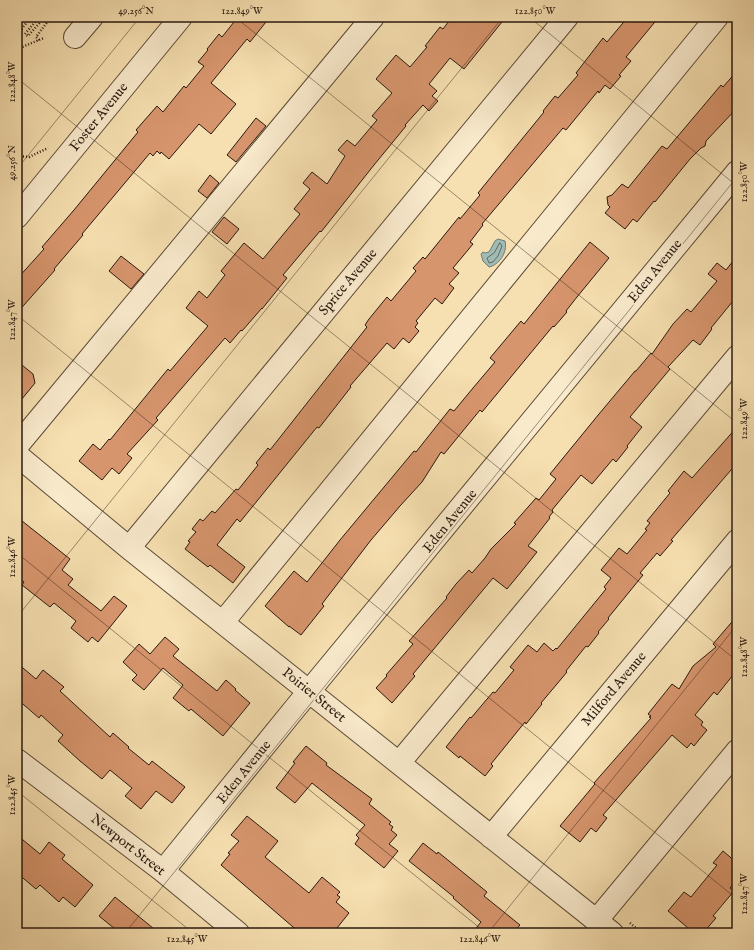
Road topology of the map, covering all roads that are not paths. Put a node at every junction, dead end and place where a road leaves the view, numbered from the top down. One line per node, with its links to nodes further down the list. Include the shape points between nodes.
1 (92, 17): 6 (street)
2 (181, 17): 8 (street, Foster Avenue)
3 (373, 17): 10 (street)
4 (567, 17): 13 (street, Sprice Avenue)
5 (717, 17): 14 (street)
6 (75, 37)
7 (737, 172): 15 (street, Eden Avenue)
8 (17, 217)
9 (737, 357): 18 (street)
10 (17, 446)
11 (17, 456): 13 (street, Poirier Street)
12 (737, 541): 19 (street, Milford Avenue)
13 (129, 548): 14 (street, Poirier Street)
14 (223, 622): 15 (street, Poirier Street)
15 (309, 692): 18 (street, Poirier Street); 20 (street, Eden Avenue)
16 (737, 751): 21 (street)
17 (17, 760): 20 (street, Newport Street)
18 (399, 763): 19 (street, Poirier Street)
19 (491, 837): 21 (street, Poirier Street)
20 (163, 871): 22 (street, Newport Street)
21 (604, 927)
22 (238, 933)

